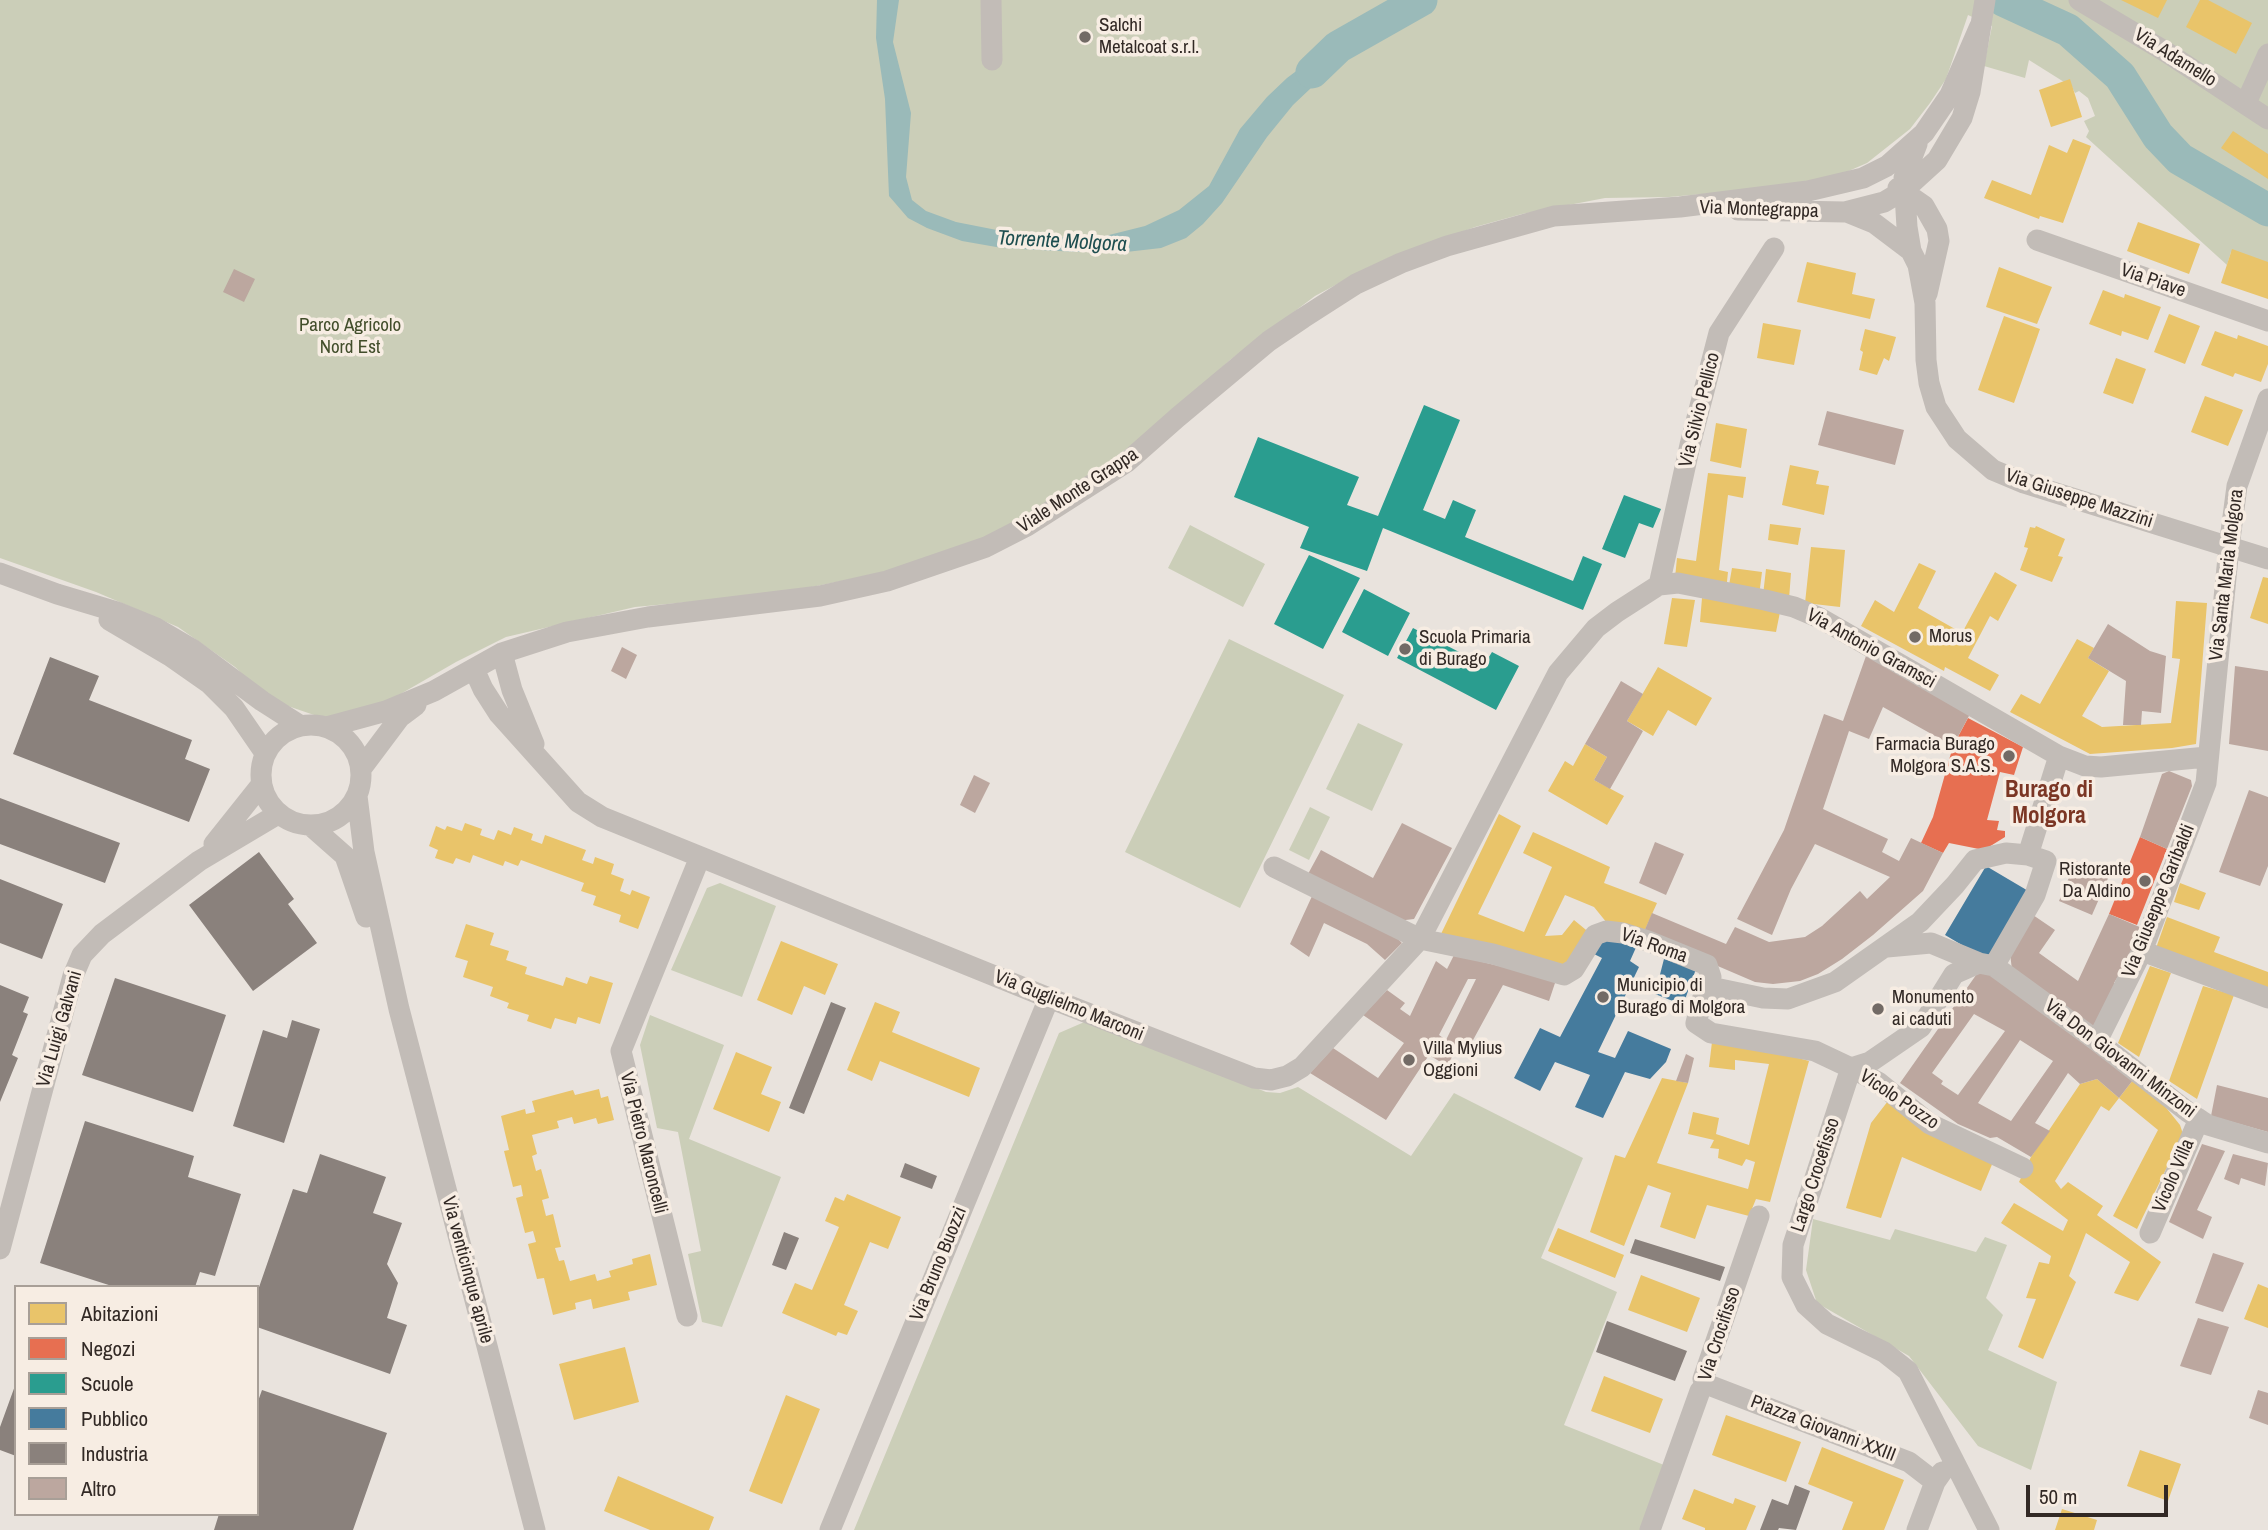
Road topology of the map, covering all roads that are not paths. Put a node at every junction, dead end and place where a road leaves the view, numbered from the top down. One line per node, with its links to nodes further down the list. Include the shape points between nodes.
1 (991, 0): 5 (street)
2 (2079, 0): 6 (street, Via Adamello)
3 (1983, 12): 8 (street, Via Montegrappa, via 1950,95); 10 (street, Via Montegrappa, via 1962,118 1937,160)
4 (2268, 54): 6 (street)
5 (992, 60)
6 (2246, 103): 7 (street, Via Adamello)
7 (2268, 119)
8 (1924, 134): 9 (street, Via Montegrappa, via 1887,166); 10 (street, via 1907,166)
9 (1863, 178): 10 (street); 11 (street, Via Montegrappa, via 1808,191)
10 (1904, 190): 12 (street, Via Montegrappa, via 1884,202); 15 (street, Via Giuseppe Mazzini); 16 (street, Via Giuseppe Mazzini, via 1924,206 1937,229 1939,241)
11 (1680, 207): 12 (street, Via Montegrappa); 24 (street, Viale Monte Grappa, via 1554,216 1447,246 1367,279 1269,341 1127,462 986,547 887,581 820,596 583,628)
12 (1845, 212): 15 (street, via 1874,223)
13 (2037, 240): 17 (street, Via Piave)
14 (1774, 248): 22 (street, Via Silvio Pellico, via 1718,333)
15 (1911, 251): 16 (street, Via Giuseppe Mazzini)
16 (1925, 303): 19 (street, Via Giuseppe Mazzini, via 1926,360 1936,407 1957,439 1976,457 2024,483)
17 (2268, 321)
18 (2268, 399): 19 (street, Via Santa Maria Molgora, via 2240,473)
19 (2229, 547): 20 (street, Via Giuseppe Mazzini); 31 (street, Via Santa Maria Molgora)
20 (2268, 559)
21 (0, 573): 23 (street)
22 (1659, 585): 30 (street, Via Antonio Gramsci, via 1678,583 1765,600 1820,618); 42 (street, via 1596,628 1558,673)
23 (57, 594): 27 (street, via 128,616 175,638); 29 (street, via 194,671 234,708)
24 (502, 653): 25 (street, Viale Monte Grappa); 32 (street, Via Guglielmo Marconi)
25 (474, 669): 26 (street, Viale Monte Grappa); 32 (street, Via Guglielmo Marconi, via 499,714)
26 (434, 691): 28 (street, Viale Monte Grappa, via 386,711); 33 (street, Viale Monte Grappa, via 400,717)
27 (301, 726): 28 (street); 29 (street, via 280,736)
28 (327, 727): 33 (street, via 350,743)
29 (265, 753): 34 (street)
30 (2059, 756): 31 (street, Via Antonio Gramsci, via 2101,767); 38 (street)
31 (2207, 757): 44 (street, Via Giuseppe Garibaldi, via 2206,783)
32 (542, 761): 39 (street, Via Guglielmo Marconi, via 578,802 602,817)
33 (361, 769): 35 (street)
34 (261, 785): 36 (street); 40 (street, Via Luigi Galvani)
35 (357, 796): 37 (street, via 338,818); 49 (street, Via venticinque aprile, via 363,852)
36 (278, 814): 37 (street); 40 (street, Via Luigi Galvani)
37 (311, 826): 49 (street, Via venticinque aprile, via 345,856)
38 (2028, 855): 43 (street, via 2006,853 1975,860 1920,922); 45 (street, via 2046,861 2035,895)
39 (700, 857): 46 (street, Via Guglielmo Marconi); 58 (street, Via Pietro Maroncelli, via 621,1051)
40 (199, 861): 57 (street, Via Luigi Galvani, via 102,934 82,955)
41 (1274, 867): 42 (street)
42 (1420, 939): 46 (street, Via Guglielmo Marconi, via 1302,1067 1272,1080 1254,1078); 48 (street, Via Roma, via 1563,975 1574,969 1595,935 1623,933 1707,965 1711,977)
43 (1885, 947): 45 (street, Via Don Giovanni Minzoni, via 1931,943); 48 (street, via 1835,982 1788,999 1720,989)
44 (2142, 951): 47 (street); 50 (street, Via Giuseppe Garibaldi)
45 (1987, 964): 50 (street, Via Don Giovanni Minzoni); 51 (street, via 1954,974 1921,1027 1870,1062)
46 (1049, 998): 63 (street, Via Bruno Buozzi)
47 (2268, 998)
48 (1702, 1000): 51 (street, Vicolo Pozzo, via 1696,1023 1712,1033 1815,1051)
49 (399, 1009): 62 (street, Via venticinque aprile)
50 (2097, 1041): 52 (street, Via Don Giovanni Minzoni)
51 (1851, 1068): 54 (street, Vicolo Pozzo, via 1878,1082 1930,1124); 60 (street, Largo Crocefisso, via 1793,1245 1792,1277 1805,1305 1827,1324 1884,1352 1908,1371)
52 (2199, 1119): 53 (street, Via Don Giovanni Minzoni); 56 (street, Vicolo Villa)
53 (2268, 1143)
54 (2023, 1168)
55 (1759, 1216): 59 (street, Via Crocifisso, via 1703,1379)
56 (2150, 1233)
57 (0, 1249)
58 (687, 1316)
59 (1706, 1384): 61 (street, Piazza Giovanni XXIII, via 1909,1462); 64 (street, Via Crocifisso)
60 (1955, 1464): 61 (street, via 1943,1470); 66 (street, Largo Crocefisso)
61 (1935, 1482): 65 (street)
62 (535, 1530)
63 (830, 1530)
64 (1650, 1530)
65 (1917, 1530)
66 (1989, 1530)

